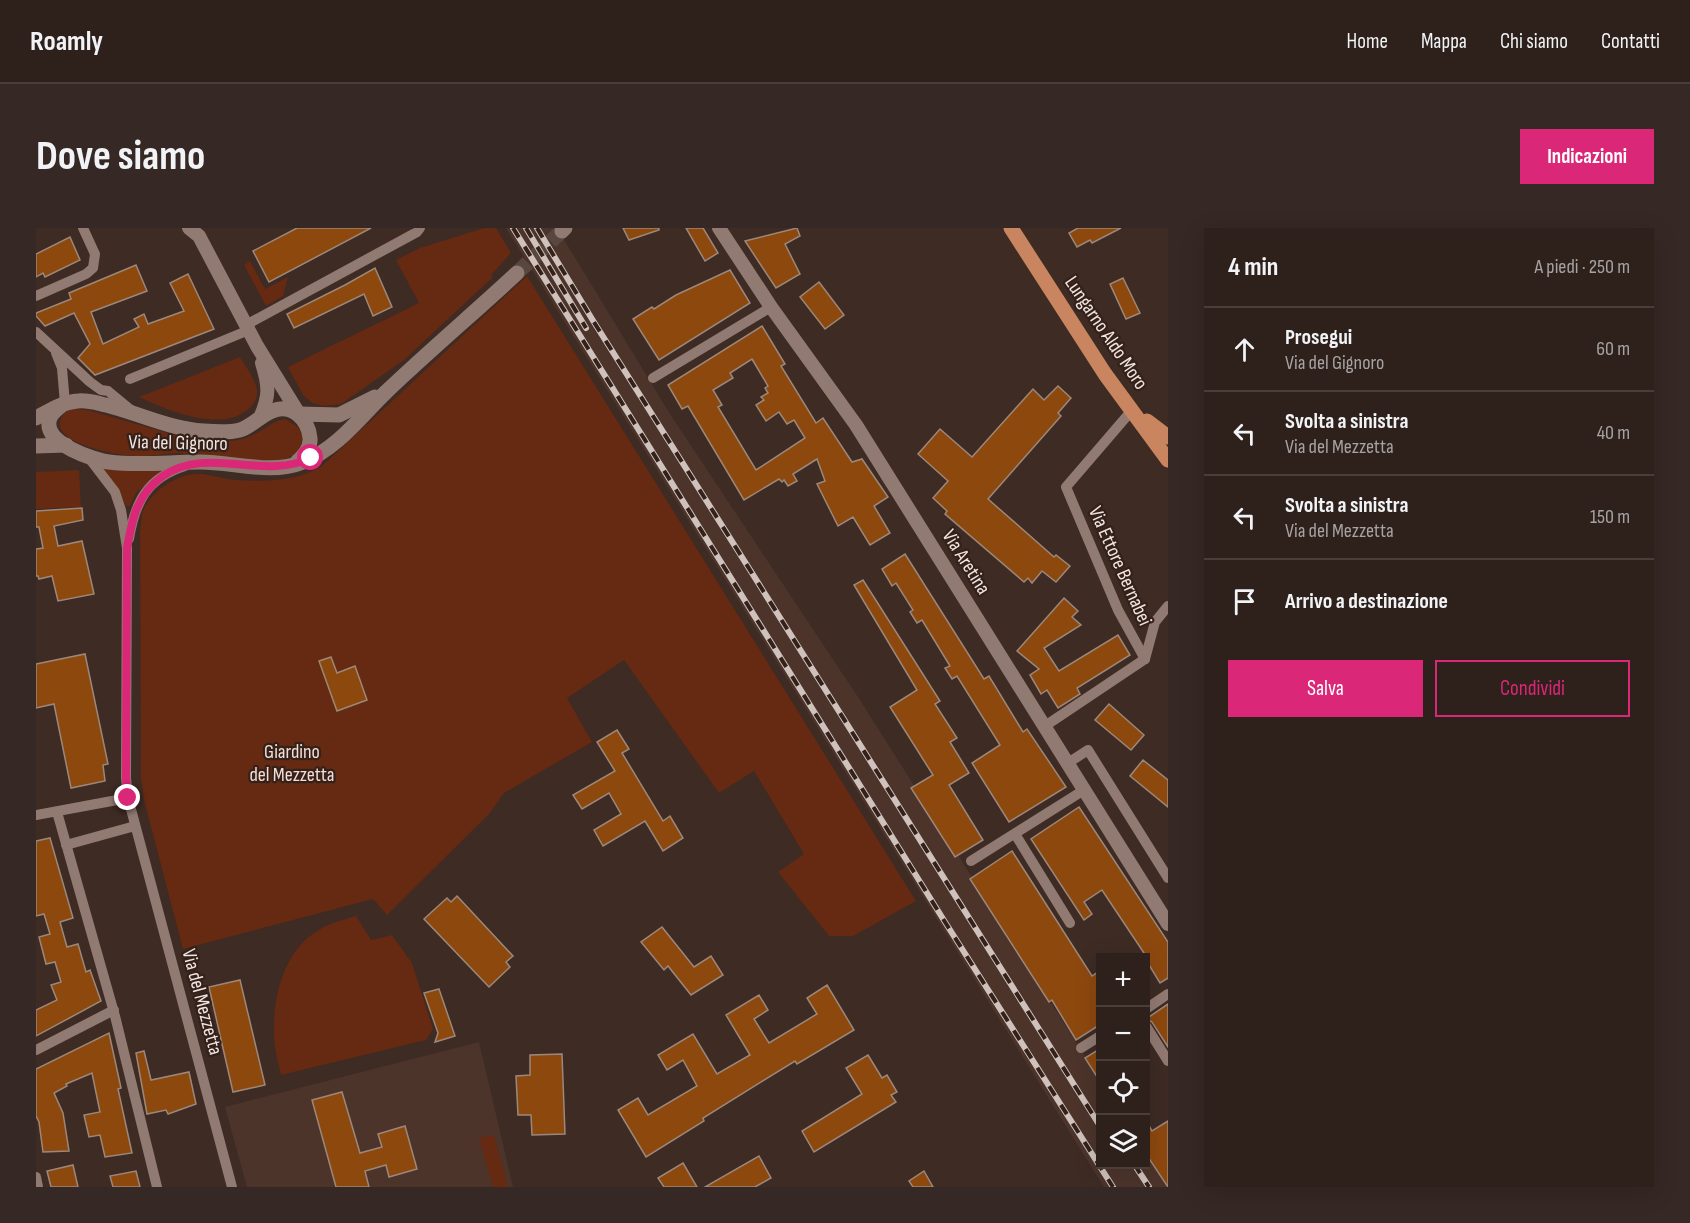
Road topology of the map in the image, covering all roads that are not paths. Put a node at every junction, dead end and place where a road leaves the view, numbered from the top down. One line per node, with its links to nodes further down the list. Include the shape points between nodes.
1 (83, 228): 9 (street, via 92,247 93,268)
2 (720, 228): 10 (street, Via Aretina)
3 (1011, 228): 8 (main road, Lungarno Aldo Moro)
4 (1024, 228): 8 (main road, Lungarno Aldo Moro)
5 (419, 230): 11 (street)
6 (195, 231): 11 (street)
7 (517, 273): 17 (main road, Via del Gignoro)
8 (1045, 280): 19 (main road, Lungarno Aldo Moro, via 1105,374)
9 (36, 296)
10 (771, 307): 15 (street); 34 (street, Via Aretina, via 856,425)
11 (248, 328): 14 (street); 16 (street)
12 (36, 332): 13 (street)
13 (50, 346): 18 (street, via 62,368); 20 (street, via 90,382)
14 (257, 346): 21 (street); 23 (street, via 268,389)
15 (653, 378)
16 (130, 379)
17 (386, 392): 21 (main road, Via del Gignoro, via 339,415); 30 (main road, Via del Gignoro, via 335,442)
18 (64, 404): 20 (main road, Via del Gignoro, via 84,401); 22 (main road, Via del Gignoro); 25 (main road, Via del Gignoro, via 49,422 54,436)
19 (1133, 410): 24 (main road, Lungarno Aldo Moro); 28 (main road, Lungarno Aldo Moro); 33 (street, Via Ettore Bernabei, via 1066,487 1118,610)
20 (134, 412): 23 (main road, Via del Gignoro, via 176,427 220,432 244,428)
21 (299, 414): 23 (main road, Via del Gignoro, via 276,410); 30 (main road, via 310,443 305,455)
22 (36, 418)
23 (260, 418)
24 (1168, 437)
25 (66, 445): 26 (main road); 27 (main road, Via del Gignoro)
26 (36, 446)
27 (89, 458): 29 (main road, Via del Gignoro); 31 (street, Via del Mezzetta, via 116,495)
28 (1168, 460)
29 (194, 463): 30 (main road, Via del Gignoro, via 272,468); 31 (street, Via del Mezzetta, via 166,474 143,495 135,509)
30 (293, 465)
31 (127, 548): 37 (street, Via del Mezzetta)
32 (1168, 606): 33 (street, via 1155,622)
33 (1145, 659): 34 (street)
34 (1045, 726): 35 (street, Via Aretina)
35 (1068, 763): 36 (street, Via Aretina); 44 (street, via 1088,750)
36 (1084, 790): 41 (street); 46 (street, Via Aretina)
37 (128, 798): 38 (street); 40 (street, Via del Mezzetta)
38 (57, 812): 39 (street); 42 (street)
39 (36, 815)
40 (135, 826): 42 (street); 58 (street, Via del Mezzetta)
41 (1015, 834): 43 (street); 45 (street)
42 (66, 845): 49 (street)
43 (971, 861)
44 (1168, 878)
45 (1070, 923)
46 (1168, 924)
47 (1168, 994): 48 (street)
48 (1148, 1007)
49 (114, 1010): 53 (street); 57 (street)
50 (1150, 1032): 54 (street)
51 (1096, 1039): 52 (street)
52 (1081, 1048)
53 (36, 1050)
54 (1168, 1061)
55 (36, 1177): 56 (street)
56 (38, 1187)
57 (157, 1187)
58 (231, 1187)

